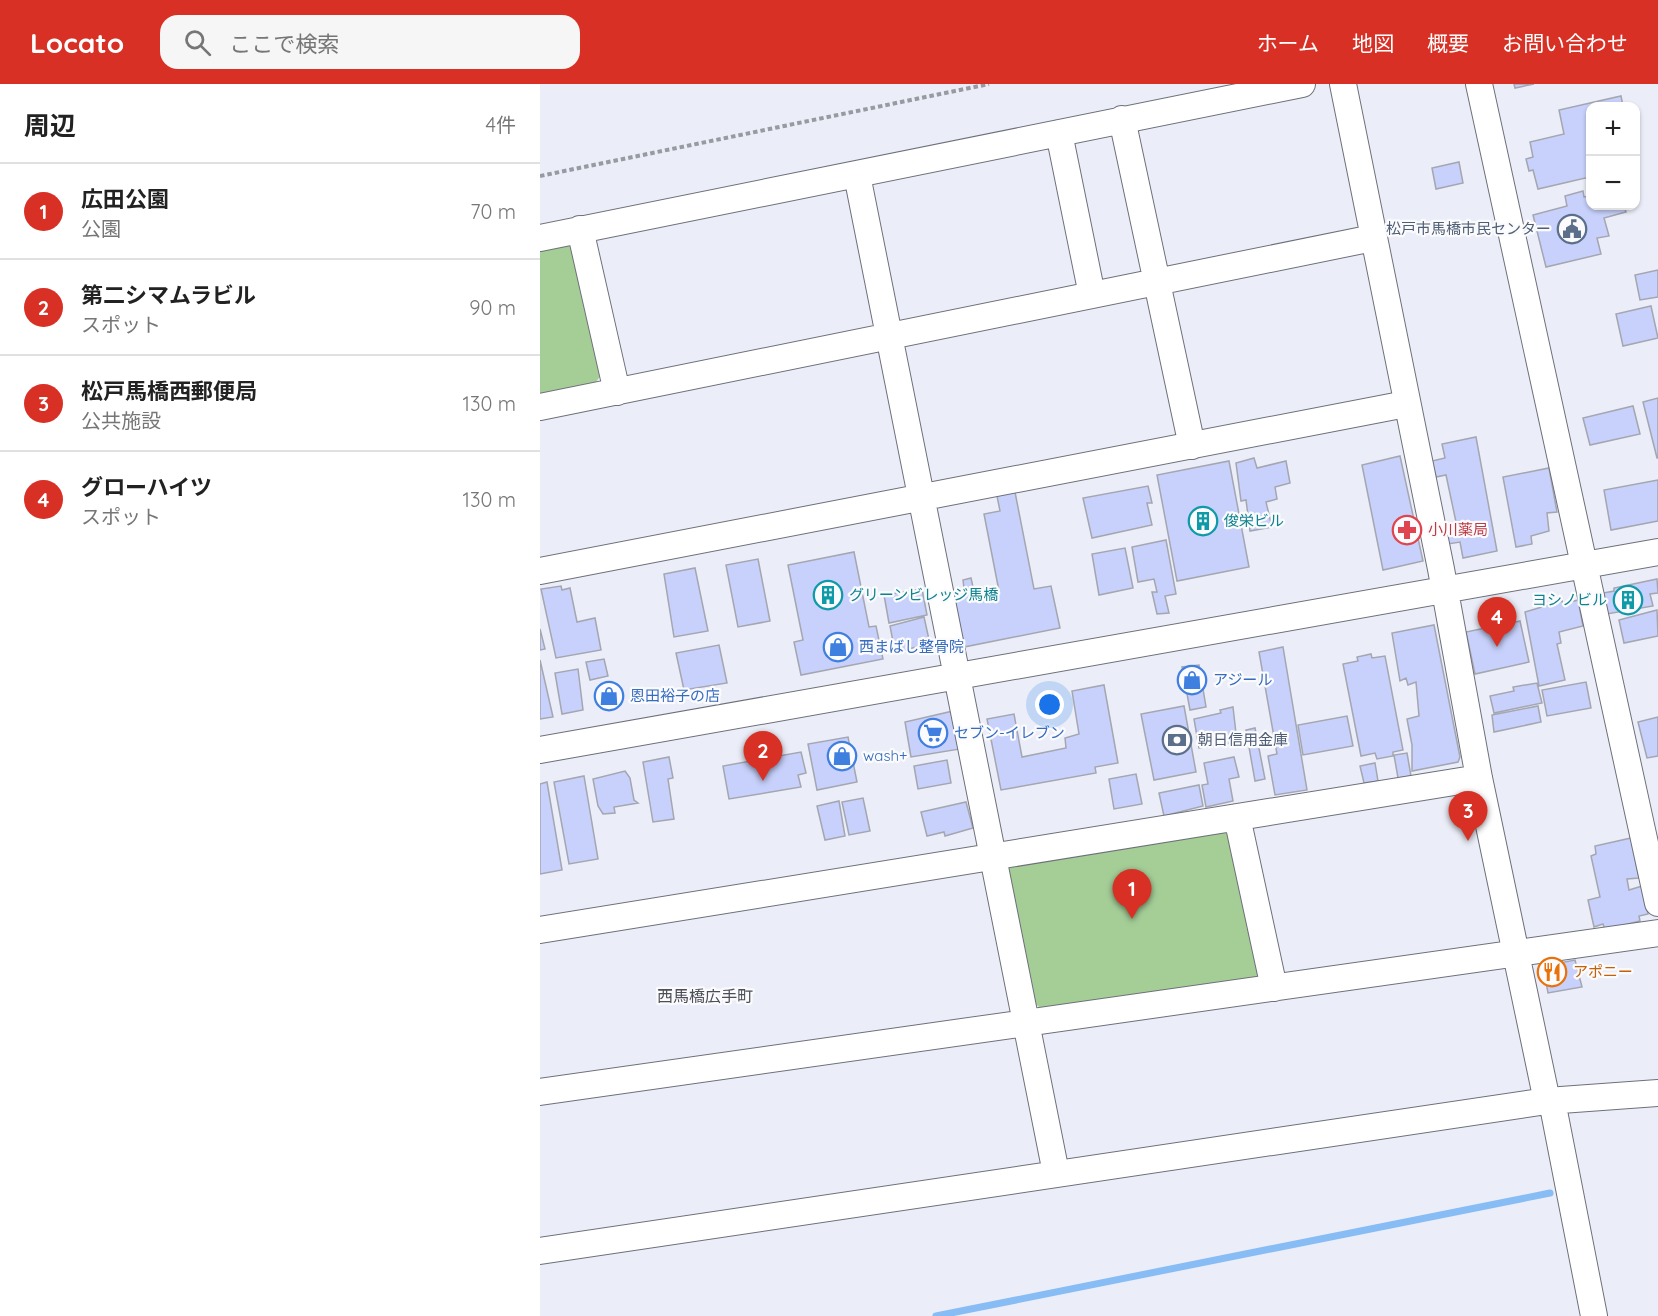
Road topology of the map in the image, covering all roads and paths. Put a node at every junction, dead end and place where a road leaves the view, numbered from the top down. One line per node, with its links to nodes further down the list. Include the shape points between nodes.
1 (989, 84): 8 (path)
2 (1302, 84): 5 (street)
3 (1343, 84): 11 (street)
4 (1479, 84): 21 (street)
5 (1122, 118): 6 (street); 12 (street)
6 (1059, 133): 7 (street); 13 (street)
7 (857, 174): 9 (street); 14 (street)
8 (540, 176)
9 (580, 229): 10 (street); 15 (street)
10 (540, 238)
11 (1373, 238): 12 (street); 16 (street)
12 (1156, 282): 13 (street); 18 (street)
13 (1092, 295): 14 (street)
14 (890, 336): 15 (street); 19 (street)
15 (617, 392): 17 (street)
16 (1406, 404): 18 (street); 23 (street)
17 (540, 407)
18 (1192, 446): 19 (street)
19 (922, 497): 22 (street); 24 (street)
20 (1658, 552): 21 (street)
21 (1586, 565): 23 (street); 29 (street, via 1612,703)
22 (540, 571)
23 (1444, 590): 24 (street); 26 (street)
24 (959, 677): 25 (street); 28 (street)
25 (540, 750)
26 (1479, 778): 27 (street); 32 (street)
27 (1237, 817): 28 (street); 33 (street)
28 (992, 857): 30 (street); 34 (street)
29 (1658, 903)
30 (540, 930)
31 (1658, 933): 32 (street)
32 (1517, 954): 33 (street); 37 (street)
33 (1275, 988): 34 (street)
34 (1025, 1023): 35 (street); 38 (street)
35 (540, 1092)
36 (1658, 1093): 37 (street)
37 (1550, 1101): 38 (street); 40 (street)
38 (1056, 1173): 39 (street)
39 (540, 1251)
40 (1594, 1316)

